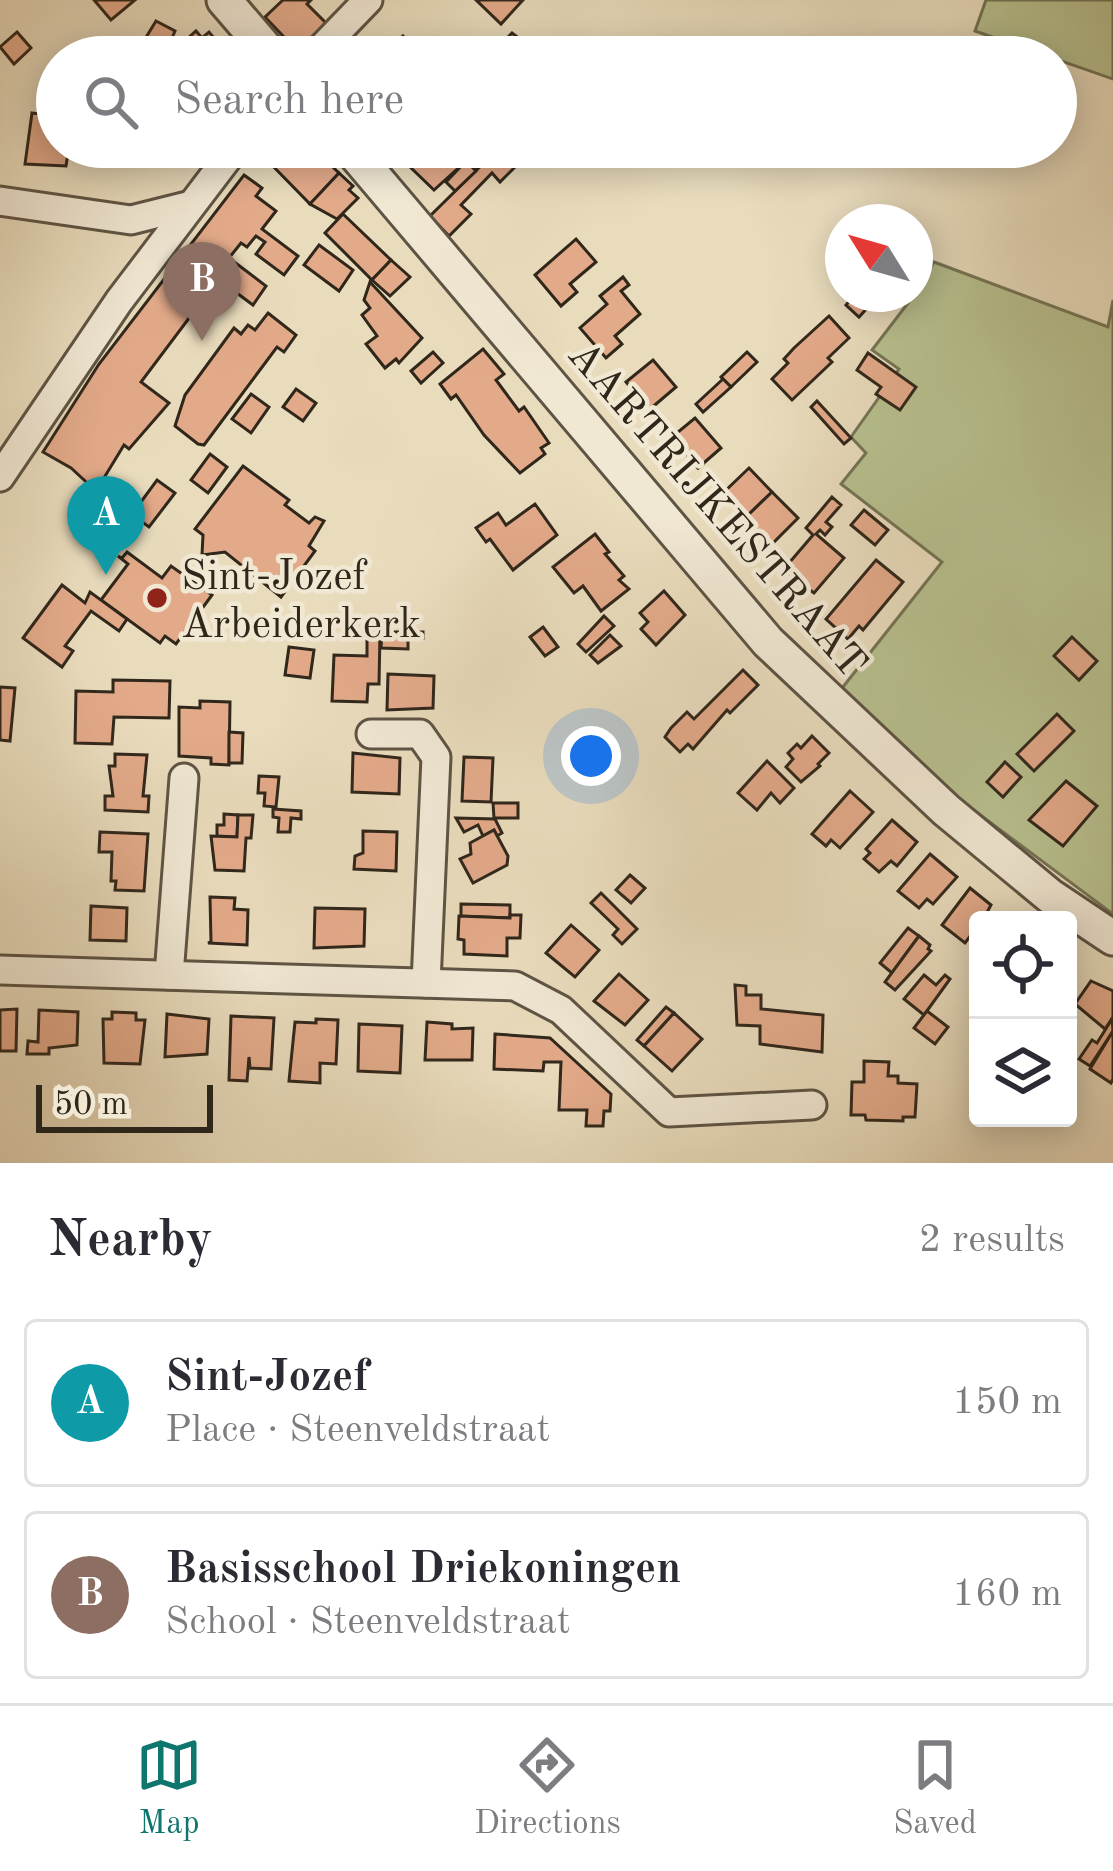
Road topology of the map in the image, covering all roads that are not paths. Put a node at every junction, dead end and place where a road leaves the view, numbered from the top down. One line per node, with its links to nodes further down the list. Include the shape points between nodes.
1 (224, 0): 3 (street)
2 (368, 0): 4 (street)
3 (255, 36)
4 (333, 36)
5 (219, 168): 8 (street)
6 (367, 168): 12 (street, AARTRIJKESTRAAT, via 768,643 946,810)
7 (0, 201): 8 (street, via 130,220)
8 (188, 206): 9 (street)
9 (0, 477)
10 (371, 734): 15 (street, via 420,734 436,757)
11 (184, 778): 14 (street)
12 (1113, 938)
13 (0, 970): 14 (street)
14 (169, 975): 15 (street)
15 (427, 983): 16 (street, via 515,986 546,1002 669,1112)
16 (812, 1105)

